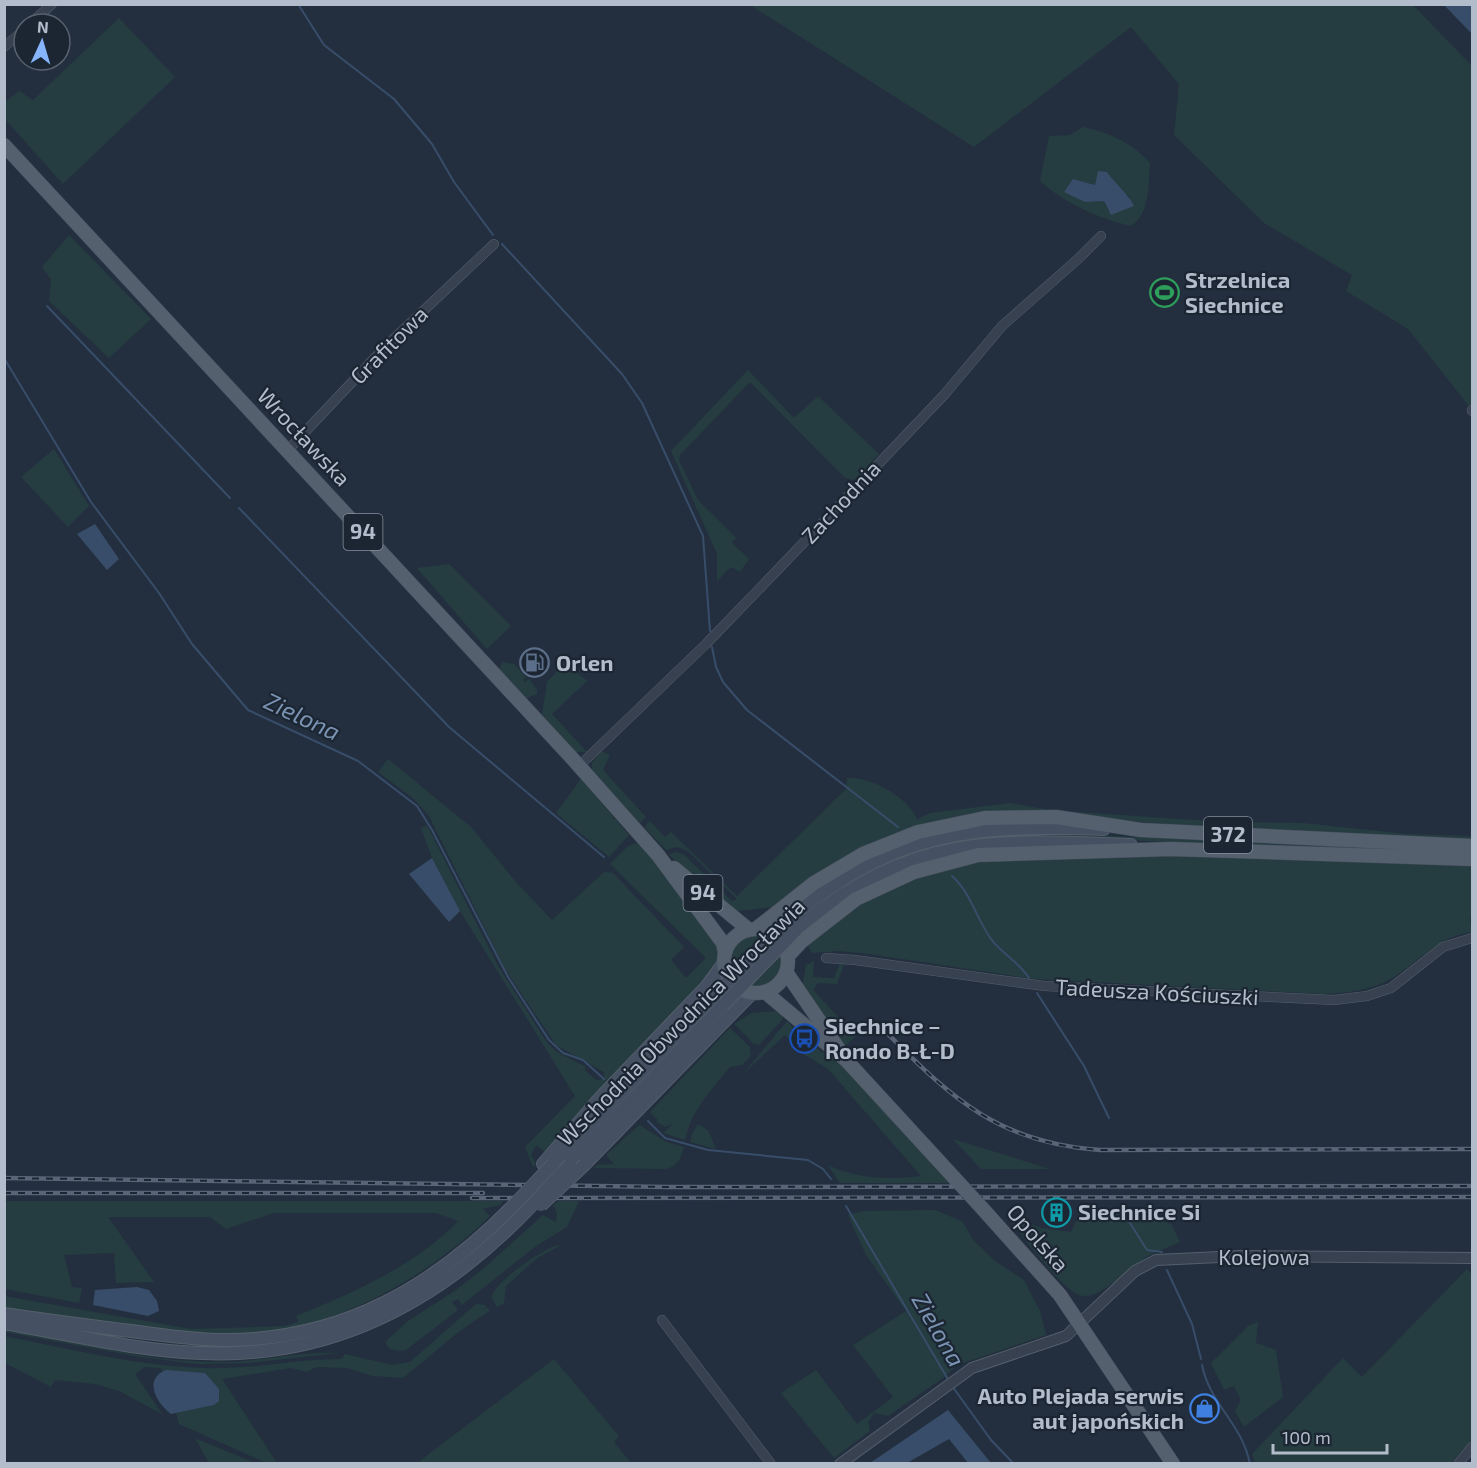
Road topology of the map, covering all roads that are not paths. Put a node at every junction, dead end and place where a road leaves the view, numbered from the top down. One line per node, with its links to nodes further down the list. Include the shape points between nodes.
1 (4, 145): 4 (main road, Wrocławska / 94)
2 (1101, 236): 5 (street, Zachodnia, via 1002,326 944,395 763,586)
3 (494, 244): 4 (street, Grafitowa, via 387,346)
4 (288, 450): 5 (main road, Wrocławska / 94)
5 (579, 766): 9 (main road, Wrocławska / 94)
6 (1141, 830): 7 (main road, Wschodnia Obwodnica Wrocławia / 372); 11 (main road, Wschodnia Obwodnica Wrocławia / 372, via 1012,828 939,837 853,872); 12 (main road, via 1056,817 1014,816 964,821 918,832 843,865)
7 (1473, 846)
8 (1171, 849): 10 (main road, Wschodnia Obwodnica Wrocławia / 372); 11 (main road, Wschodnia Obwodnica Wrocławia / 372, via 1039,841 971,845 912,860 874,875); 14 (main road, via 989,854 939,865 891,881 848,904)
9 (658, 855): 12 (main road, 94); 15 (main road, 94, via 723,943)
10 (1473, 859)
11 (796, 922): 19 (main road, Wschodnia Obwodnica Wrocławia / 372, bridge)
12 (753, 929): 14 (main road, 94, via 778,936); 15 (main road, 94, via 729,942)
13 (1473, 938): 16 (street, Tadeusza Kościuszki, via 1443,947 1391,988 1334,1000 1044,986)
14 (788, 956): 17 (main road)
15 (724, 958): 18 (main road, 94, via 733,983); 21 (main road, via 707,986 599,1099)
16 (826, 958)
17 (786, 972): 18 (main road, via 774,987); 20 (main road, Opolska / 94)
18 (759, 992): 20 (main road, Opolska / 94); 22 (main road, bridge, via 584,1165)
19 (718, 1001): 21 (main road, Wschodnia Obwodnica Wrocławia / 372); 22 (main road, Wschodnia Obwodnica Wrocławia / 372, bridge)
20 (846, 1060): 27 (main road, Opolska / 94, bridge, via 1028,1256)
21 (548, 1164): 24 (main road, bridge, via 526,1193 465,1252 416,1287 367,1312 310,1330 254,1339 214,1340)
22 (536, 1205): 26 (main road, via 470,1263 419,1299 354,1330 297,1346 234,1353 185,1352)
23 (1473, 1258): 27 (street, Kolejowa, via 1241,1256 1156,1260 1135,1271)
24 (4, 1314)
25 (662, 1320): 29 (street)
26 (4, 1323)
27 (1081, 1324): 30 (street, Kolejowa, via 1066,1336 980,1364); 31 (main road, Opolska / 94)
28 (1473, 1447): 32 (street)
29 (771, 1464)
30 (840, 1464)
31 (1173, 1464)
32 (1458, 1464)

